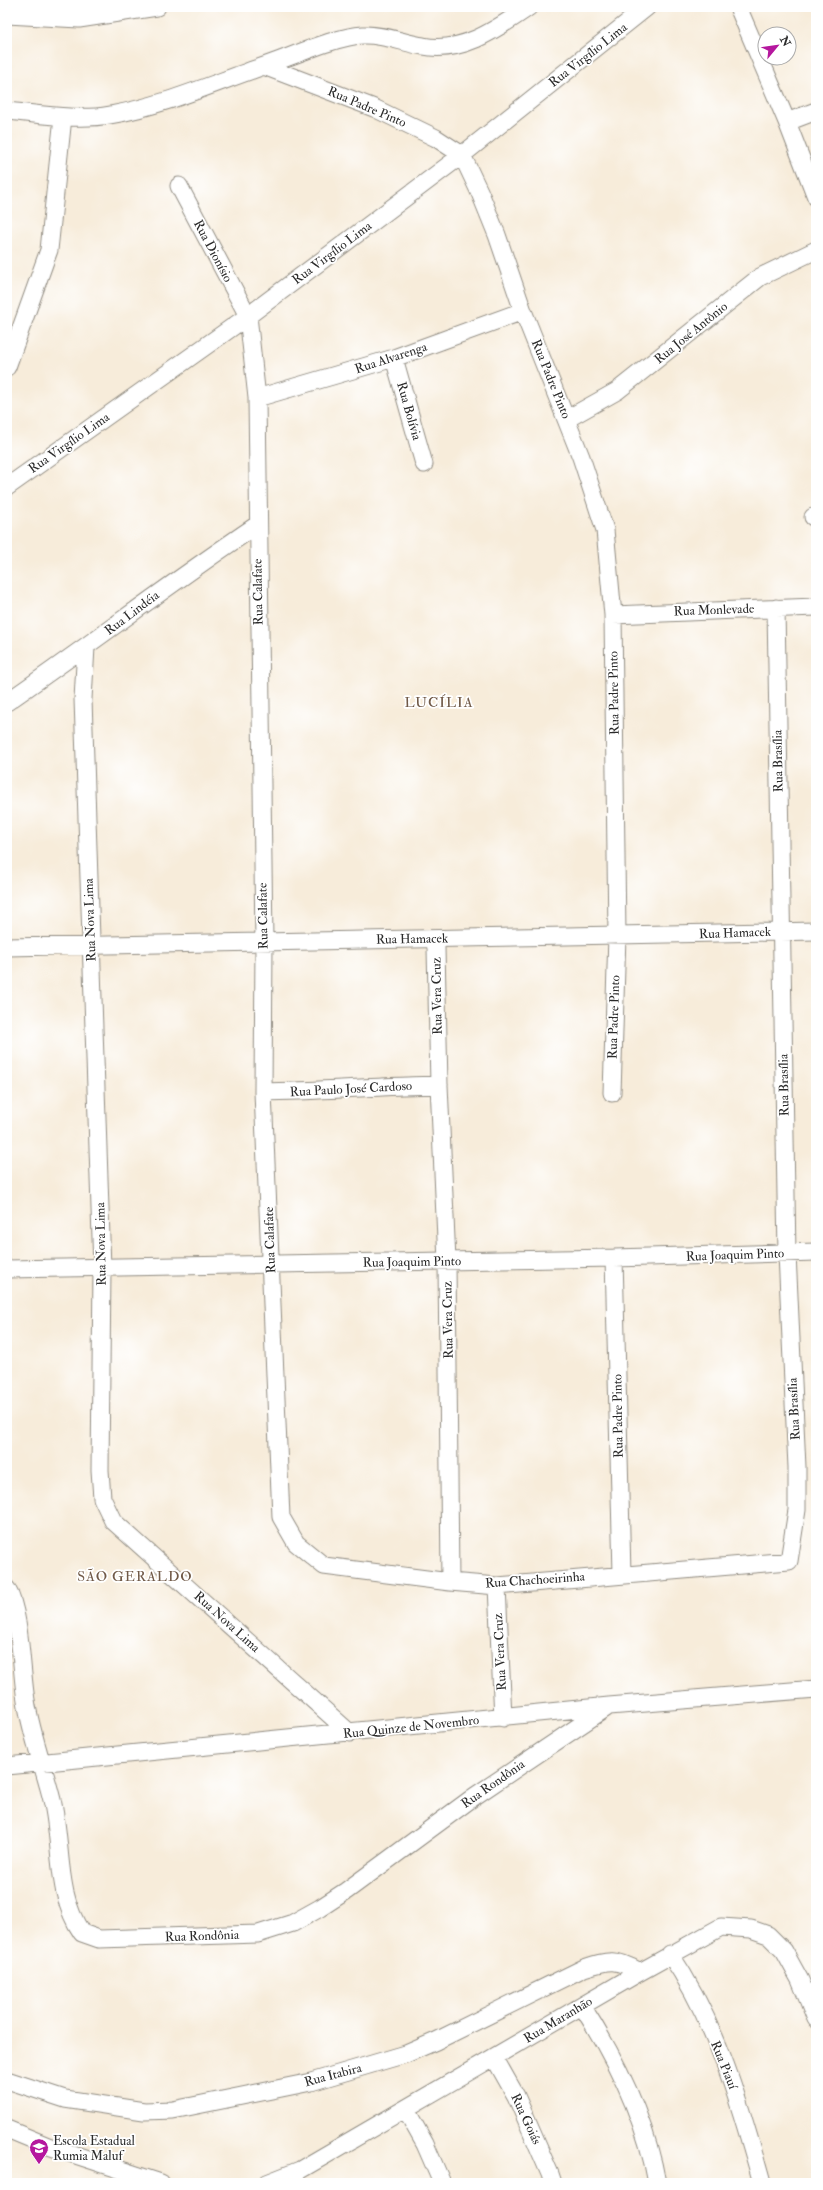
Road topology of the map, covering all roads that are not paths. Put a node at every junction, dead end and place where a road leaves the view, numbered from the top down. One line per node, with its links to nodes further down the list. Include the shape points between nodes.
1 (157, 7): 5 (street, via 79,19)
2 (529, 7): 6 (street, via 495,29 465,44 425,47 364,35 345,38)
3 (647, 7): 11 (street, Rua Virgílio Lima)
4 (738, 7): 10 (street)
5 (7, 15)
6 (264, 66): 9 (street, via 159,103 110,116); 11 (street, Rua Padre Pinto, via 374,108 436,138)
7 (7, 111): 9 (street)
8 (816, 111): 10 (street)
9 (63, 117): 18 (street, via 48,250)
10 (787, 122): 13 (street)
11 (462, 155): 15 (street, Rua Padre Pinto, via 497,235); 16 (street, Rua Virgílio Lima)
12 (178, 186): 16 (street, Rua Dionísio)
13 (816, 197)
14 (816, 250): 20 (street, Rua José Antônio, via 760,277 617,391)
15 (523, 312): 17 (street, Rua Alvarenga); 20 (street, Rua Padre Pinto)
16 (248, 316): 19 (street, Rua Calafate); 22 (street, Rua Virgílio Lima)
17 (394, 358): 19 (street, Rua Alvarenga); 21 (street, Rua Bolívia)
18 (7, 367)
19 (257, 398): 23 (street, Rua Calafate)
20 (567, 419): 26 (street, Rua Padre Pinto, via 605,530)
21 (424, 464)
22 (7, 488)
23 (257, 525): 27 (street, Rua Lindéia, via 177,579); 33 (street, Rua Calafate)
24 (816, 607): 25 (street, Rua Monlevade)
25 (776, 608): 26 (street, Rua Monlevade); 30 (street, Rua Brasília)
26 (613, 614): 31 (street, Rua Padre Pinto)
27 (86, 647): 28 (street, Rua Lindéia); 34 (street, Rua Nova Lima, via 83,699)
28 (7, 702)
29 (816, 931): 30 (street, Rua Hamacek)
30 (782, 932): 31 (street, Rua Hamacek); 40 (street, Rua Brasília)
31 (617, 936): 32 (street, Rua Hamacek); 38 (street, Rua Padre Pinto)
32 (434, 939): 33 (street, Rua Hamacek); 36 (street, Rua Vera Cruz)
33 (264, 942): 34 (street, Rua Hamacek); 37 (street, Rua Calafate)
34 (90, 945): 35 (street, Rua Hamacek); 44 (street, Rua Nova Lima)
35 (7, 947)
36 (438, 1085): 37 (street, Rua Paulo José Cardoso); 42 (street, Rua Vera Cruz)
37 (263, 1092): 43 (street, Rua Calafate)
38 (612, 1093)
39 (816, 1252): 40 (street, Rua Joaquim Pinto)
40 (787, 1254): 41 (street, Rua Joaquim Pinto); 47 (street, Rua Brasília, via 797,1474 797,1510)
41 (614, 1258): 42 (street, Rua Joaquim Pinto); 48 (street, Rua Padre Pinto)
42 (447, 1261): 43 (street, Rua Joaquim Pinto); 49 (street, Rua Vera Cruz)
43 (270, 1263): 44 (street, Rua Joaquim Pinto); 46 (street, Rua Calafate)
44 (102, 1268): 45 (street, Rua Joaquim Pinto); 55 (street, Rua Nova Lima, via 100,1470 102,1498 113,1521)
45 (7, 1269)
46 (280, 1517): 49 (street, Rua Chachoeirinha, via 296,1542 324,1566)
47 (789, 1561): 48 (street, Rua Chachoeirinha)
48 (622, 1574): 50 (street, Rua Chachoeirinha)
49 (450, 1582): 50 (street, Rua Chachoeirinha)
50 (497, 1586): 54 (street, Rua Vera Cruz)
51 (7, 1589): 56 (street, Rua Rondônia, via 18,1628 26,1701)
52 (816, 1689): 53 (street, Rua Quinze de Novembro)
53 (609, 1706): 54 (street, Rua Quinze de Novembro); 56 (street, Rua Rondônia, via 475,1796 320,1908 293,1923 258,1934 99,1939 82,1933 68,1906 61,1874 52,1801)
54 (504, 1718): 55 (street, Rua Quinze de Novembro)
55 (350, 1733): 56 (street, Rua Quinze de Novembro)
56 (41, 1763): 57 (street, Rua Quinze de Novembro)
57 (7, 1766)
58 (670, 1954): 59 (street, Rua Maranhão); 61 (street, Rua Maranhão, via 721,1927 751,1929 768,1935 784,1951 800,1980); 71 (street, Rua Piauí, via 685,1975 728,2068)
59 (640, 1972): 60 (street, Rua Maranhão); 63 (street, Rua Itabira, via 623,1962 602,1962 584,1968 436,2042 406,2054 311,2082 173,2110 144,2110 65,2099)
60 (582, 2006): 62 (street, Rua Maranhão); 70 (street, via 602,2037 626,2089 651,2152)
61 (816, 2019)
62 (494, 2057): 64 (street, Rua Maranhão); 69 (street, Rua Goiás, via 516,2096)
63 (7, 2080)
64 (406, 2110): 67 (street, Rua Maranhão, via 300,2170); 68 (street, via 425,2144)
65 (7, 2129): 66 (street)
66 (155, 2183)
67 (267, 2183)
68 (442, 2183)
69 (553, 2183)
70 (656, 2183)
71 (762, 2183)

